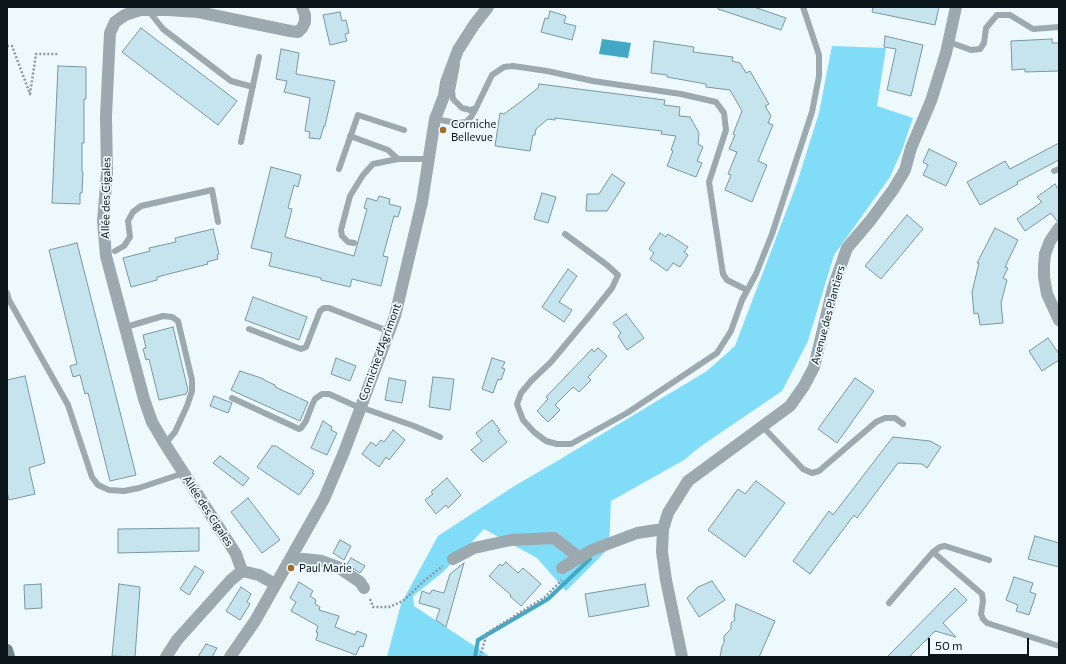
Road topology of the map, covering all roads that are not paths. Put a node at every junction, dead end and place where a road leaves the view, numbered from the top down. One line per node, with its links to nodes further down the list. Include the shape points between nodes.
1 (302, 7): 5 (street, Allée des Cigales, via 305,22 298,32 198,12)
2 (488, 7): 8 (street, Corniche d'Agrimont)
3 (803, 7): 24 (lane, via 820,55 812,112 772,234)
4 (956, 7): 7 (street, Avenue des Plantiers)
5 (148, 10): 10 (lane, via 163,29 231,81); 23 (street, Allée des Cigales, via 125,15 115,22 110,34 106,116 107,173 103,221)
6 (1059, 27): 7 (lane, via 1033,28 1010,15 997,15 986,28 984,43 980,49 971,50)
7 (949, 42): 33 (street, Avenue des Plantiers, via 931,101 911,148 905,170 870,221 847,248 833,288 814,367 790,406)
8 (458, 50): 11 (lane, via 453,99 462,108); 12 (street, Corniche d'Agrimont)
9 (259, 57): 10 (lane)
10 (253, 87): 15 (lane)
11 (476, 108): 12 (lane, via 466,122); 24 (lane, via 492,75 504,67 513,66 716,102 724,113 726,130 709,182 722,274 727,280)
12 (435, 120): 16 (street, Corniche d'Agrimont)
13 (404, 130): 14 (lane, via 358,115)
14 (350, 136): 17 (lane, via 388,150); 18 (lane)
15 (241, 142)
16 (429, 158): 17 (lane); 29 (street, Corniche d'Agrimont, via 421,209 395,316)
17 (398, 159): 22 (lane, via 373,164 350,196 341,230 342,236)
18 (339, 169)
19 (218, 222): 23 (lane, via 212,190 141,206 133,212 128,221 130,237 124,246)
20 (1059, 228): 26 (street, via 1045,254 1044,277)
21 (565, 234): 24 (lane, via 618,274 612,288 591,314 521,393 517,404 523,420 546,441 571,444 627,413 717,353 731,331)
22 (354, 244)
23 (111, 254): 27 (street, Allée des Cigales)
24 (747, 290)
25 (7, 293): 36 (lane, via 68,405 92,477 98,485 109,490 124,491)
26 (1059, 320)
27 (126, 327): 35 (street, Allée des Cigales, via 144,399 152,422); 35 (lane, via 163,316 178,321 192,380 192,391 175,432)
28 (249, 329): 29 (lane, via 301,349 306,347 320,311 329,308)
29 (388, 331): 31 (street, Corniche d'Agrimont)
30 (232, 398): 31 (lane, via 299,429 306,421 312,405 322,394 329,394)
31 (360, 408): 34 (lane); 40 (street, Corniche d'Agrimont, via 324,498)
32 (903, 424): 33 (lane, via 895,418 885,418 876,422 819,471 812,473 803,469)
33 (763, 426): 37 (street, Avenue des Plantiers, via 688,481 668,513)
34 (440, 437)
35 (165, 444): 36 (street, Allée des Cigales)
36 (184, 473): 44 (street, Allée des Cigales, via 236,554)
37 (663, 529): 41 (street, via 637,533 592,550); 53 (street, Avenue des Plantiers, via 662,552 666,580)
38 (933, 552): 42 (lane, via 945,546); 47 (lane); 48 (lane, via 982,594 981,614 987,623)
39 (453, 558): 41 (street, via 474,548 503,542 554,538)
40 (290, 560): 45 (street, Corniche d'Agrimont); 46 (street, via 322,561 338,567 360,582)
41 (577, 560): 43 (street)
42 (989, 560)
43 (562, 568)
44 (242, 571): 45 (street, via 259,575); 51 (street, via 177,640)
45 (275, 584): 52 (street, Corniche d'Agrimont, via 255,621)
46 (364, 588)
47 (889, 604)
48 (1059, 646)
49 (7, 650): 50 (main road)
50 (9, 657)
51 (166, 657)
52 (230, 657)
53 (682, 657)

